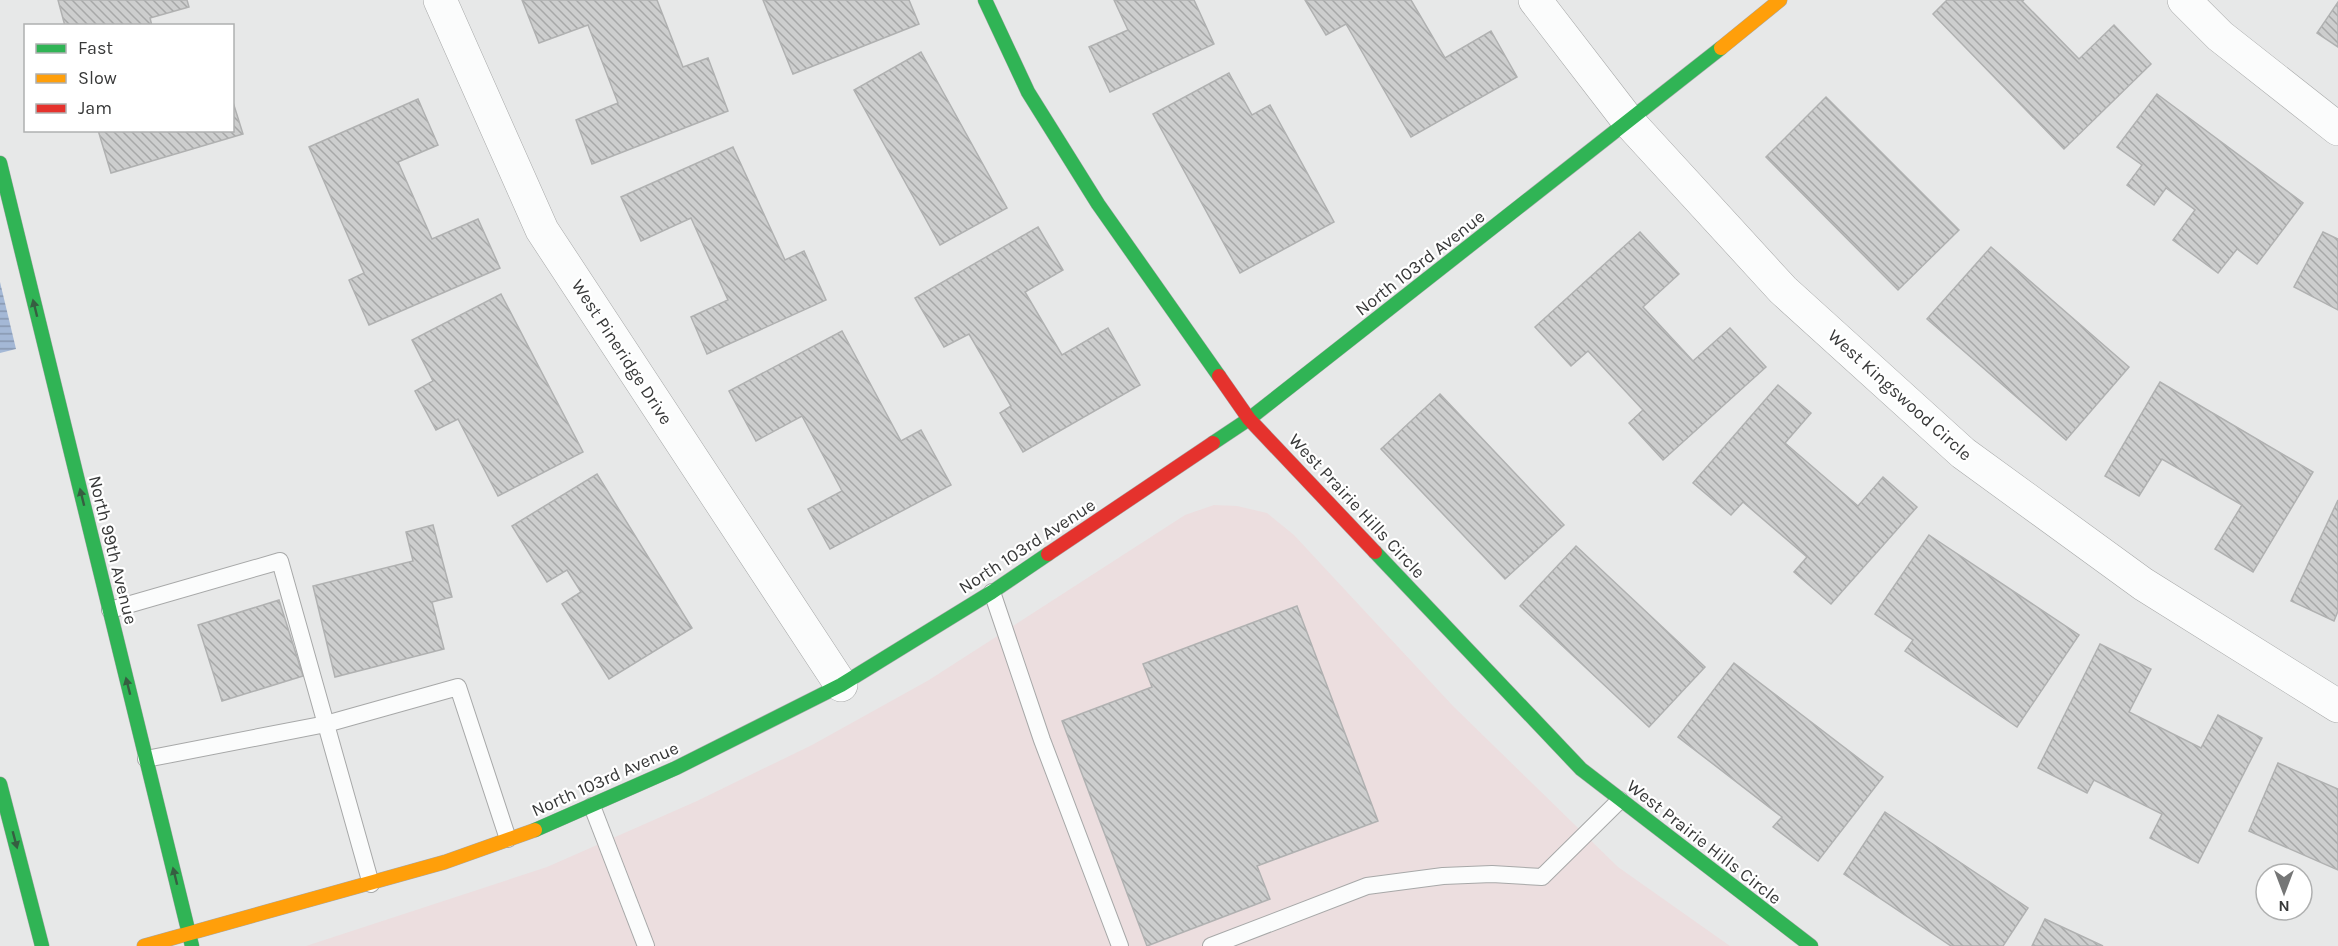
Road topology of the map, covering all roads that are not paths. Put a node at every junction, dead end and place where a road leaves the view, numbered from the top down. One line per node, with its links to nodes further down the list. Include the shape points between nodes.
1 (440, 0): 12 (street, West Pineridge Drive, via 542,230)
2 (985, 0): 9 (street, West Prairie Hills Circle, via 1028,92 1098,204)
3 (1535, 0): 6 (street, West Kingswood Circle)
4 (1780, 0): 6 (street, North 103rd Avenue)
5 (2184, 0): 7 (street, via 2220,36)
6 (1629, 122): 9 (street, North 103rd Avenue); 13 (street, West Kingswood Circle, via 1783,290 1963,453 2143,584)
7 (2338, 129)
8 (0, 163): 11 (street, North 99th Avenue, one-way to 8)
9 (1249, 419): 10 (street, North 103rd Avenue); 17 (street, West Prairie Hills Circle, via 1581,769)
10 (992, 592): 12 (street, North 103rd Avenue); 25 (lane, via 1042,740)
11 (110, 610): 14 (lane, via 280,561); 15 (street, North 99th Avenue, one-way to 11)
12 (840, 685): 18 (street, North 103rd Avenue)
13 (2338, 706)
14 (326, 724): 15 (lane); 19 (lane, via 458,687); 20 (lane)
15 (146, 759): 21 (street, North 99th Avenue, one-way to 15)
16 (0, 784): 22 (street, one-way to 22)
17 (1620, 800): 26 (lane, via 1542,877 1443,876 1367,886); 27 (street, West Prairie Hills Circle)
18 (592, 806): 19 (street, North 103rd Avenue); 24 (lane)
19 (508, 839): 20 (street, North 103rd Avenue)
20 (371, 884): 21 (street, North 103rd Avenue)
21 (190, 939): 23 (street, North 103rd Avenue)
22 (42, 946)
23 (144, 946)
24 (646, 946)
25 (1120, 946)
26 (1211, 946)
27 (1811, 946)

